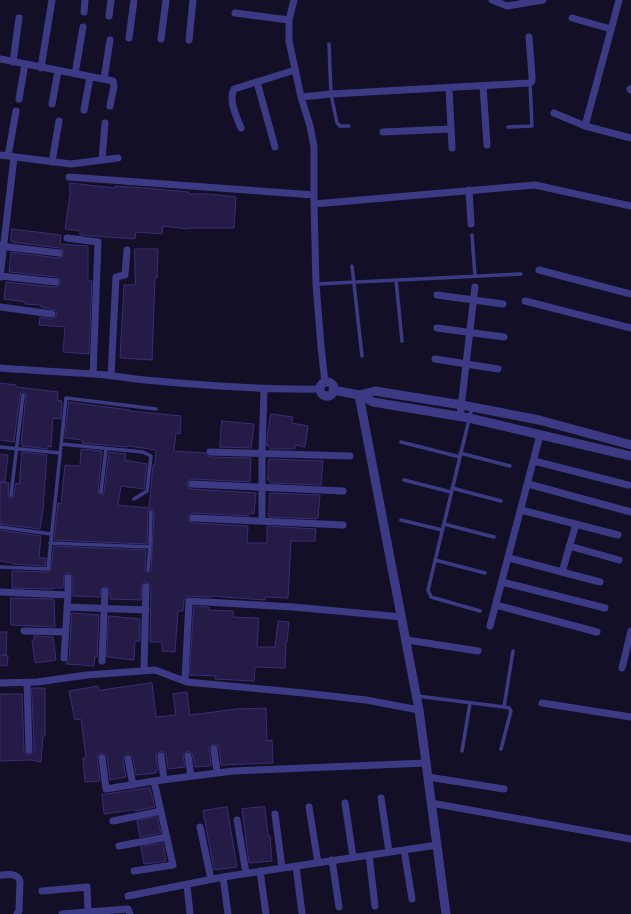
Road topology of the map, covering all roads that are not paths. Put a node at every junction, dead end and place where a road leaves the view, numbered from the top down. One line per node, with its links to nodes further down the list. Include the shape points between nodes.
1 (52, 0): 28 (street)
2 (85, 0): 11 (street)
3 (111, 0): 13 (street)
4 (134, 0): 20 (street)
5 (166, 0): 22 (street)
6 (193, 0): 23 (street)
7 (294, 0): 16 (street)
8 (492, 0): 9 (street, via 507,6)
9 (543, 0)
10 (619, 0): 18 (street)
11 (84, 12)
12 (235, 13): 16 (street)
13 (109, 16)
14 (19, 18): 26 (street)
15 (572, 18): 18 (street)
16 (289, 20): 29 (street, via 289,41)
17 (83, 27): 31 (street)
18 (611, 29): 49 (street)
19 (530, 37): 35 (street)
20 (128, 38)
21 (110, 40): 33 (street)
22 (161, 40)
23 (189, 40)
24 (329, 44): 38 (lane)
25 (0, 59): 26 (street)
26 (13, 62): 27 (street)
27 (25, 64): 28 (street); 40 (street)
28 (41, 68): 30 (street)
29 (296, 70): 34 (street); 39 (street)
30 (58, 71): 31 (street); 41 (street)
31 (75, 74): 32 (street)
32 (90, 77): 33 (street); 43 (street)
33 (104, 79): 42 (street, via 113,82 114,86)
34 (257, 82): 51 (street, via 234,89 231,94); 56 (street)
35 (530, 83): 36 (street); 50 (lane, via 532,126)
36 (483, 86): 37 (street); 55 (street)
37 (449, 88): 38 (street); 52 (street)
38 (331, 94): 39 (street); 48 (lane, via 336,123 340,126)
39 (301, 97): 65 (street, via 314,147)
40 (19, 98)
41 (52, 104)
42 (110, 106)
43 (84, 110)
44 (16, 112): 59 (street)
45 (554, 114): 49 (street)
46 (59, 121): 62 (street)
47 (105, 123): 61 (street)
48 (349, 126)
49 (585, 126): 54 (street)
50 (508, 127)
51 (241, 128)
52 (451, 129): 53 (street); 57 (street)
53 (383, 132)
54 (631, 138)
55 (487, 145)
56 (276, 147)
57 (452, 148)
58 (0, 154): 59 (street)
59 (11, 157): 62 (street); 71 (street)
60 (118, 158): 61 (street)
61 (102, 160): 62 (street, via 71,164)
62 (52, 162)
63 (69, 177): 65 (street)
64 (469, 190): 66 (street); 67 (street, via 535,185); 68 (street)
65 (314, 195): 66 (street)
66 (314, 204): 82 (street)
67 (631, 206)
68 (471, 224)
69 (472, 235): 78 (lane)
70 (67, 238): 101 (street, via 98,242)
71 (2, 246): 73 (street); 77 (street)
72 (127, 250): 102 (street, via 125,274 116,277)
73 (59, 253)
74 (352, 266): 81 (lane)
75 (539, 270): 84 (street)
76 (521, 274): 78 (lane)
77 (0, 276): 80 (street)
78 (475, 276): 79 (lane)
79 (396, 280): 81 (lane); 95 (lane)
80 (56, 282)
81 (354, 282): 82 (lane); 96 (lane)
82 (316, 284): 103 (street)
83 (476, 287): 86 (street)
84 (631, 294)
85 (437, 295): 86 (street)
86 (474, 300): 88 (street); 93 (street)
87 (525, 301): 92 (street)
88 (503, 304)
89 (0, 307): 90 (street)
90 (52, 314)
91 (437, 328): 93 (street)
92 (631, 328)
93 (470, 332): 94 (street); 98 (street)
94 (504, 336)
95 (402, 342)
96 (362, 356)
97 (435, 359): 98 (street)
98 (466, 363): 100 (street); 107 (street)
99 (0, 368): 101 (street)
100 (498, 369)
101 (93, 374): 102 (street)
102 (111, 376): 104 (street)
103 (323, 386): 104 (street, via 284,390); 106 (street, via 332,385 333,390)
104 (264, 388): 120 (street)
105 (23, 395): 117 (lane)
106 (359, 395): 107 (street, via 375,390); 110 (street, via 373,402); 175 (street)
107 (462, 404): 108 (street); 110 (street)
108 (472, 407): 111 (lane); 115 (street, via 540,420)
109 (156, 409): 114 (lane, via 66,398)
110 (460, 416): 111 (street)
111 (469, 418): 112 (street); 122 (lane)
112 (540, 435): 124 (street); 125 (street)
113 (401, 442): 122 (lane)
114 (61, 444): 118 (lane); 121 (lane)
115 (631, 445)
116 (0, 446): 117 (lane)
117 (17, 448): 121 (lane); 135 (lane)
118 (106, 449): 133 (lane); 136 (lane, via 143,452 150,456 147,491)
119 (210, 452): 120 (street)
120 (262, 452): 123 (street); 131 (street)
121 (60, 453): 149 (lane)
122 (460, 455): 126 (lane); 132 (lane)
123 (350, 456)
124 (631, 456)
125 (534, 461): 129 (street); 130 (street)
126 (510, 466)
127 (404, 480): 132 (lane)
128 (192, 484): 131 (street)
129 (528, 484): 138 (street); 140 (street)
130 (628, 485)
131 (262, 488): 134 (street); 143 (street)
132 (452, 490): 137 (lane); 144 (lane)
133 (101, 492)
134 (343, 492)
135 (11, 495)
136 (134, 499)
137 (500, 502)
138 (521, 510): 145 (street); 155 (street)
139 (151, 512): 154 (lane)
140 (631, 512)
141 (193, 518): 143 (street)
142 (401, 520): 148 (lane)
143 (262, 521): 146 (street)
144 (444, 524): 148 (lane); 151 (lane)
145 (576, 524): 150 (street); 153 (street)
146 (343, 525)
147 (0, 526): 149 (lane)
148 (442, 530): 156 (lane)
149 (51, 534): 152 (lane)
150 (618, 534)
151 (494, 537)
152 (50, 544): 154 (lane); 158 (lane, via 48,569)
153 (569, 546): 157 (street); 160 (street)
154 (150, 547): 159 (lane)
155 (509, 558): 160 (street); 163 (street)
156 (435, 560): 161 (lane); 174 (lane, via 428,590 431,597)
157 (619, 560)
158 (0, 566)
159 (148, 570)
160 (562, 572): 164 (street)
161 (485, 573)
162 (68, 578): 168 (street)
163 (502, 582): 169 (street); 172 (street)
164 (600, 582)
165 (146, 587): 173 (street)
166 (105, 590): 171 (street)
167 (0, 592): 168 (street)
168 (68, 595): 170 (street)
169 (496, 605): 176 (street); 180 (street)
170 (67, 607): 171 (street); 179 (street)
171 (104, 608): 173 (street); 185 (street)
172 (605, 608)
173 (146, 610): 187 (street)
174 (480, 611)
175 (402, 617): 181 (street); 188 (street, via 189,601)
176 (490, 626)
177 (24, 631): 179 (street)
178 (631, 631): 186 (street)
179 (66, 632): 184 (street)
180 (597, 632)
181 (407, 640): 182 (street); 191 (street)
182 (478, 651)
183 (513, 651): 194 (lane)
184 (64, 658)
185 (102, 661)
186 (622, 668)
187 (144, 670): 188 (street, via 155,670); 189 (street)
188 (185, 681): 195 (street, via 366,700)
189 (27, 682): 190 (street); 199 (street)
190 (0, 683)
191 (417, 695): 192 (lane); 195 (street)
192 (470, 702): 194 (lane); 200 (lane)
193 (542, 703): 196 (street)
194 (504, 707): 198 (lane, via 511,711)
195 (419, 710): 205 (street)
196 (631, 717)
197 (214, 749): 206 (street)
198 (501, 749)
199 (29, 750)
200 (462, 751)
201 (161, 756): 209 (street)
202 (188, 756): 207 (street)
203 (102, 758): 211 (street, via 106,789)
204 (128, 759): 211 (street)
205 (426, 763): 206 (street, via 321,766); 208 (street)
206 (217, 773): 207 (street)
207 (191, 776): 209 (street)
208 (428, 777): 212 (street); 215 (street)
209 (164, 780): 210 (street)
210 (154, 781): 211 (street); 217 (street)
211 (133, 785)
212 (504, 789)
213 (382, 798): 227 (street)
214 (345, 803): 229 (street)
215 (431, 803): 223 (street); 224 (street)
216 (309, 807): 231 (street)
217 (161, 811): 220 (street); 222 (street)
218 (275, 814): 233 (street)
219 (237, 820): 236 (street)
220 (113, 821)
221 (200, 827): 239 (street)
222 (167, 837): 225 (street); 234 (street, via 173,865)
223 (631, 839)
224 (437, 845): 226 (street); 254 (street)
225 (119, 846)
226 (404, 850): 227 (street); 243 (street)
227 (389, 852): 228 (street)
228 (369, 855): 229 (street); 244 (street)
229 (353, 857): 230 (street)
230 (332, 860): 231 (street); 245 (street)
231 (318, 862): 232 (street)
232 (296, 866): 233 (street); 247 (street)
233 (282, 868): 235 (street)
234 (134, 871)
235 (260, 871): 236 (street); 253 (street)
236 (246, 873): 238 (street)
237 (0, 875): 248 (street, via 14,875 19,878)
238 (223, 877): 239 (street); 252 (street)
239 (211, 880): 240 (street)
240 (187, 885): 242 (street); 251 (street)
241 (42, 891): 246 (street, via 88,887)
242 (128, 896)
243 (412, 899)
244 (375, 906)
245 (339, 907)
246 (88, 912): 249 (street); 250 (street, via 128,909)
247 (302, 913)
248 (17, 914)
249 (62, 914)
250 (130, 914)
251 (190, 914)
252 (228, 914)
253 (266, 914)
254 (446, 914)

